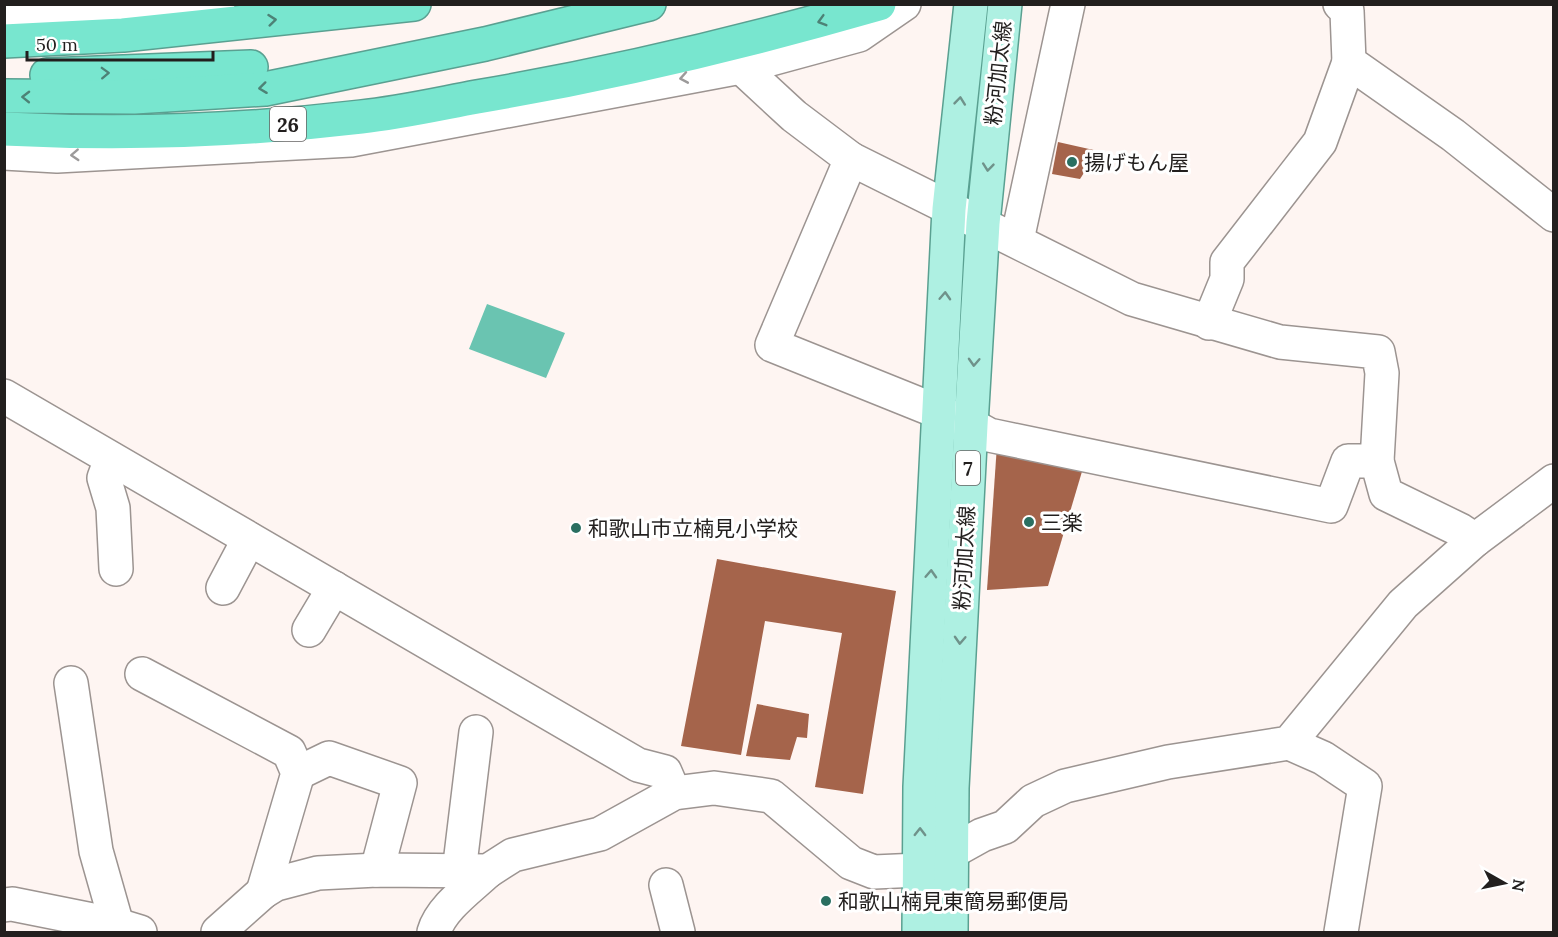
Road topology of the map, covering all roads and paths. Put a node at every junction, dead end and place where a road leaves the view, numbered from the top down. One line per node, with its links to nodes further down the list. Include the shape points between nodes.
1 (218, 4): 10 (street)
2 (414, 4): 11 (highway, one-way to 2, via 123,35)
3 (649, 4): 12 (highway, 26)
4 (879, 4): 17 (highway, 26, one-way to 17, via 568,82 363,117 203,131 82,133)
5 (904, 4): 14 (street, via 859,34)
6 (971, 4): 20 (main road, 粉河加太線 / 7, one-way to 6)
7 (1005, 4): 22 (main road, 粉河加太線 / 7, one-way to 22)
8 (1068, 4): 23 (street)
9 (1340, 4): 13 (street, via 1347,11)
10 (4, 21)
11 (4, 41)
12 (485, 44): 15 (highway, 26, one-way to 12, via 253,67); 16 (highway, 26, one-way to 16, via 265,88 135,97)
13 (1349, 62): 21 (street, via 1453,135); 24 (street, via 1320,142 1227,262 1227,279)
14 (741, 68): 18 (street, one-way to 18, via 351,140 57,156); 19 (street, via 794,116)
15 (4, 74)
16 (4, 96)
17 (4, 129)
18 (4, 153)
19 (851, 159): 20 (street); 26 (street, via 772,345)
20 (949, 209): 22 (street); 26 (main road, 粉河加太線 / 7, one-way to 20)
21 (1554, 215)
22 (983, 223): 23 (street); 27 (main road, 粉河加太線 / 7, one-way to 27)
23 (1017, 240): 24 (street, via 1132,299)
24 (1209, 322): 29 (street, via 1280,342 1378,352 1382,373)
25 (4, 396): 28 (street)
26 (939, 412): 27 (street); 45 (main road, 粉河加太線 / 7, one-way to 26)
27 (971, 425): 29 (street, via 989,435 1331,506 1348,461); 43 (main road, 粉河加太線 / 7, one-way to 43)
28 (111, 459): 31 (street); 33 (street, via 104,478 113,508)
29 (1377, 461): 32 (street, via 1386,494)
30 (1554, 481): 32 (street)
31 (249, 538): 34 (street); 35 (street)
32 (1475, 540): 40 (street, via 1403,604)
33 (116, 569)
34 (223, 588)
35 (334, 588): 36 (street); 42 (street, via 638,765 665,772)
36 (309, 630)
37 (142, 674): 41 (street, via 289,752)
38 (71, 683): 50 (street, via 96,851)
39 (476, 732): 46 (street)
40 (1288, 743): 43 (street, via 1168,762 1065,786 1033,801 1005,827); 56 (street, via 1323,758 1365,786)
41 (298, 773): 44 (street, via 329,758 400,783); 48 (street)
42 (674, 793): 45 (street, via 714,788 771,796 851,863 874,872); 46 (street, via 600,834 513,855)
43 (951, 852): 45 (street); 55 (main road, 粉河加太線 / 7)
44 (377, 870): 46 (street); 48 (street, via 318,873 276,884)
45 (919, 870): 54 (main road, 粉河加太線 / 7)
46 (473, 872): 52 (street)
47 (666, 885): 53 (street)
48 (263, 892): 51 (street)
49 (4, 905): 50 (street)
50 (118, 928)
51 (218, 933)
52 (434, 933)
53 (678, 933)
54 (919, 933)
55 (951, 933)
56 (1341, 933)

